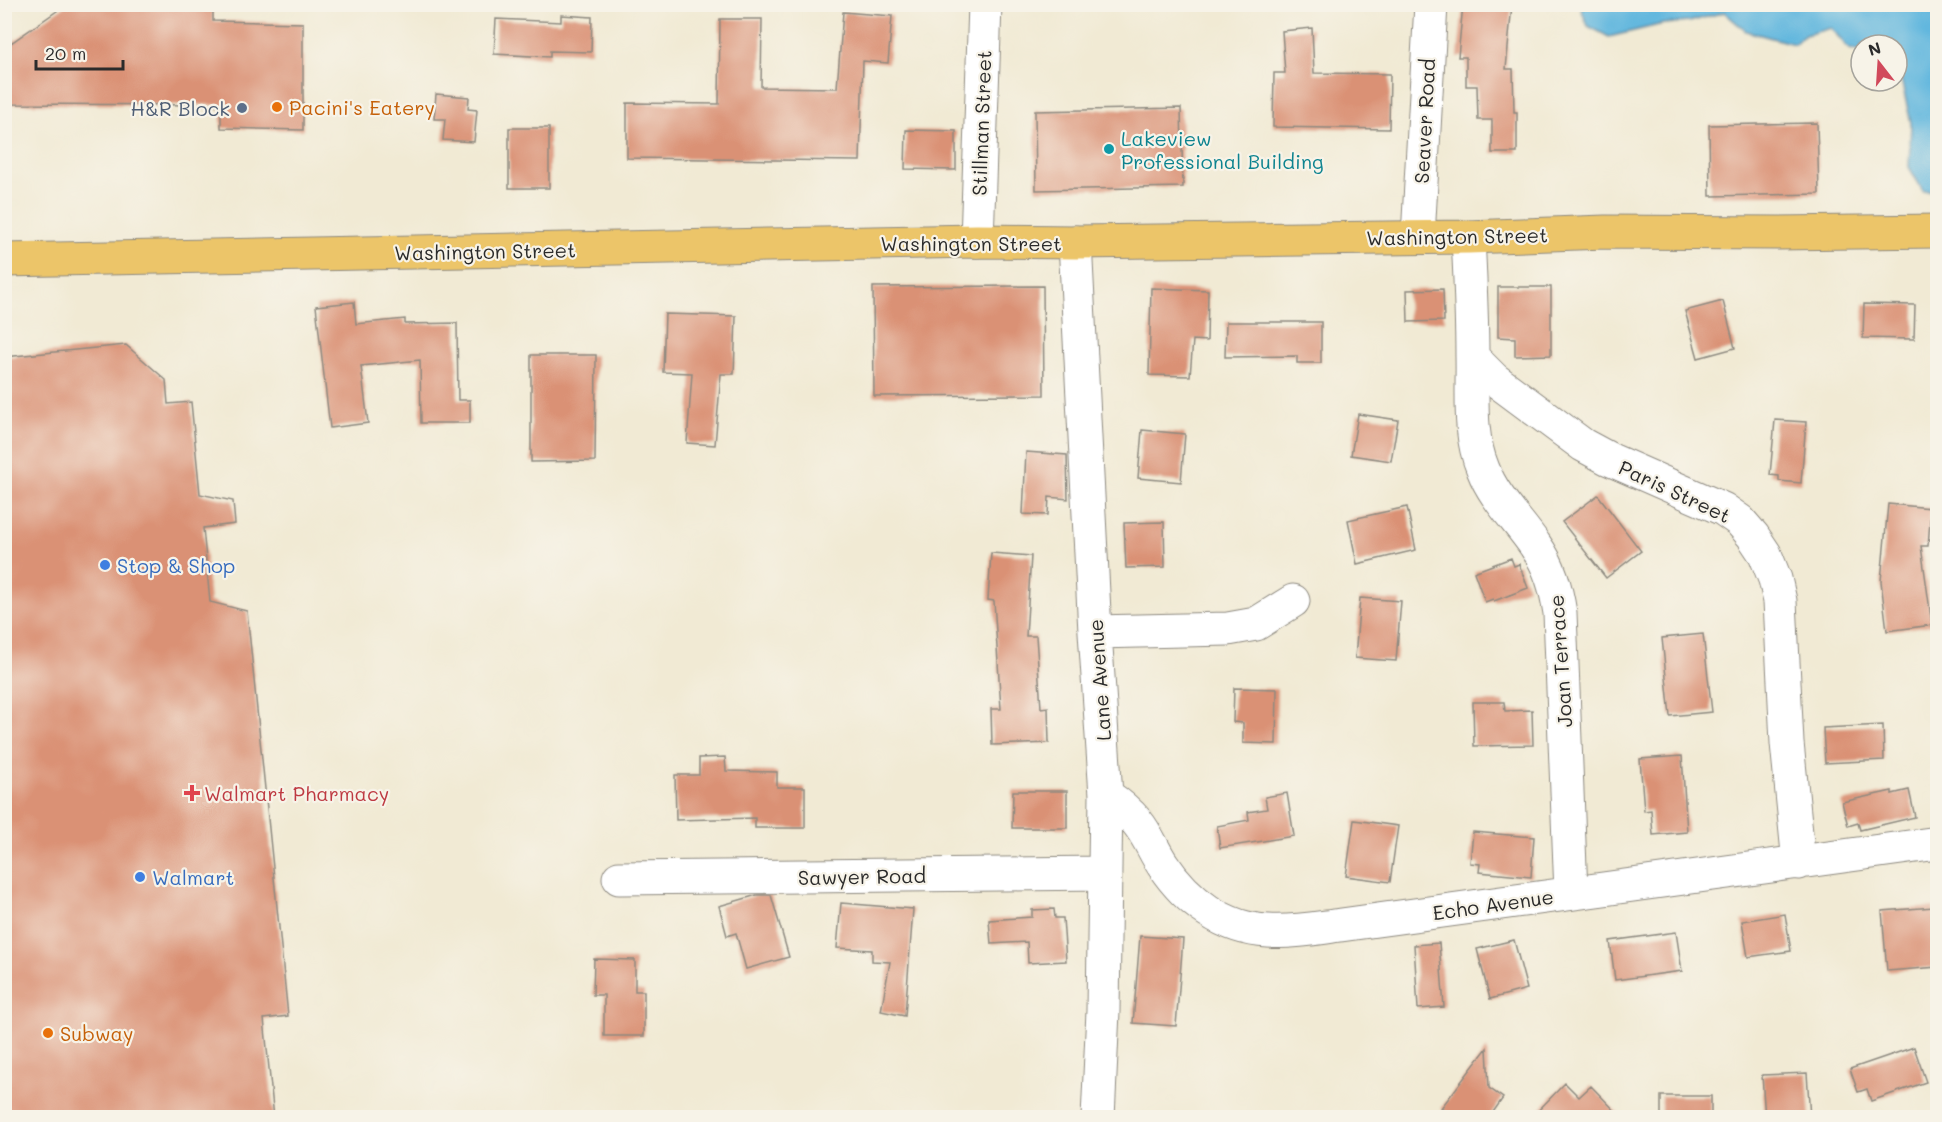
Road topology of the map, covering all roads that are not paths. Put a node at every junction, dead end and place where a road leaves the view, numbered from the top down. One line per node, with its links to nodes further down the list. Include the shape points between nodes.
1 (985, 4): 6 (street, Stillman Street)
2 (1431, 4): 4 (street, Seaver Road)
3 (1938, 231): 5 (main road, Washington Street, via 1605,232)
4 (1418, 237): 5 (main road, Washington Street); 7 (main road, Washington Street)
5 (1468, 237): 9 (street, Joan Terrace)
6 (977, 241): 7 (main road, Washington Street); 8 (main road, Washington Street)
7 (1075, 242): 11 (street, Lane Avenue)
8 (4, 260)
9 (1473, 357): 14 (street, Paris Street, via 1494,380 1583,445 1723,509 1740,521 1765,554 1780,601 1787,743); 17 (street, Joan Terrace, via 1472,426 1480,462 1494,490 1536,546 1556,587)
10 (1293, 601): 11 (street, via 1256,624)
11 (1095, 632): 12 (street, Lane Avenue)
12 (1106, 795): 15 (street, Lane Avenue); 17 (street, Echo Avenue, via 1138,824 1175,884 1206,910 1244,927 1290,931)
13 (1938, 843): 14 (street, Echo Avenue)
14 (1799, 863): 17 (street, Echo Avenue)
15 (1105, 873): 16 (street, Sawyer Road); 18 (street, Lane Avenue)
16 (619, 879)
17 (1571, 893)
18 (1098, 1118)

